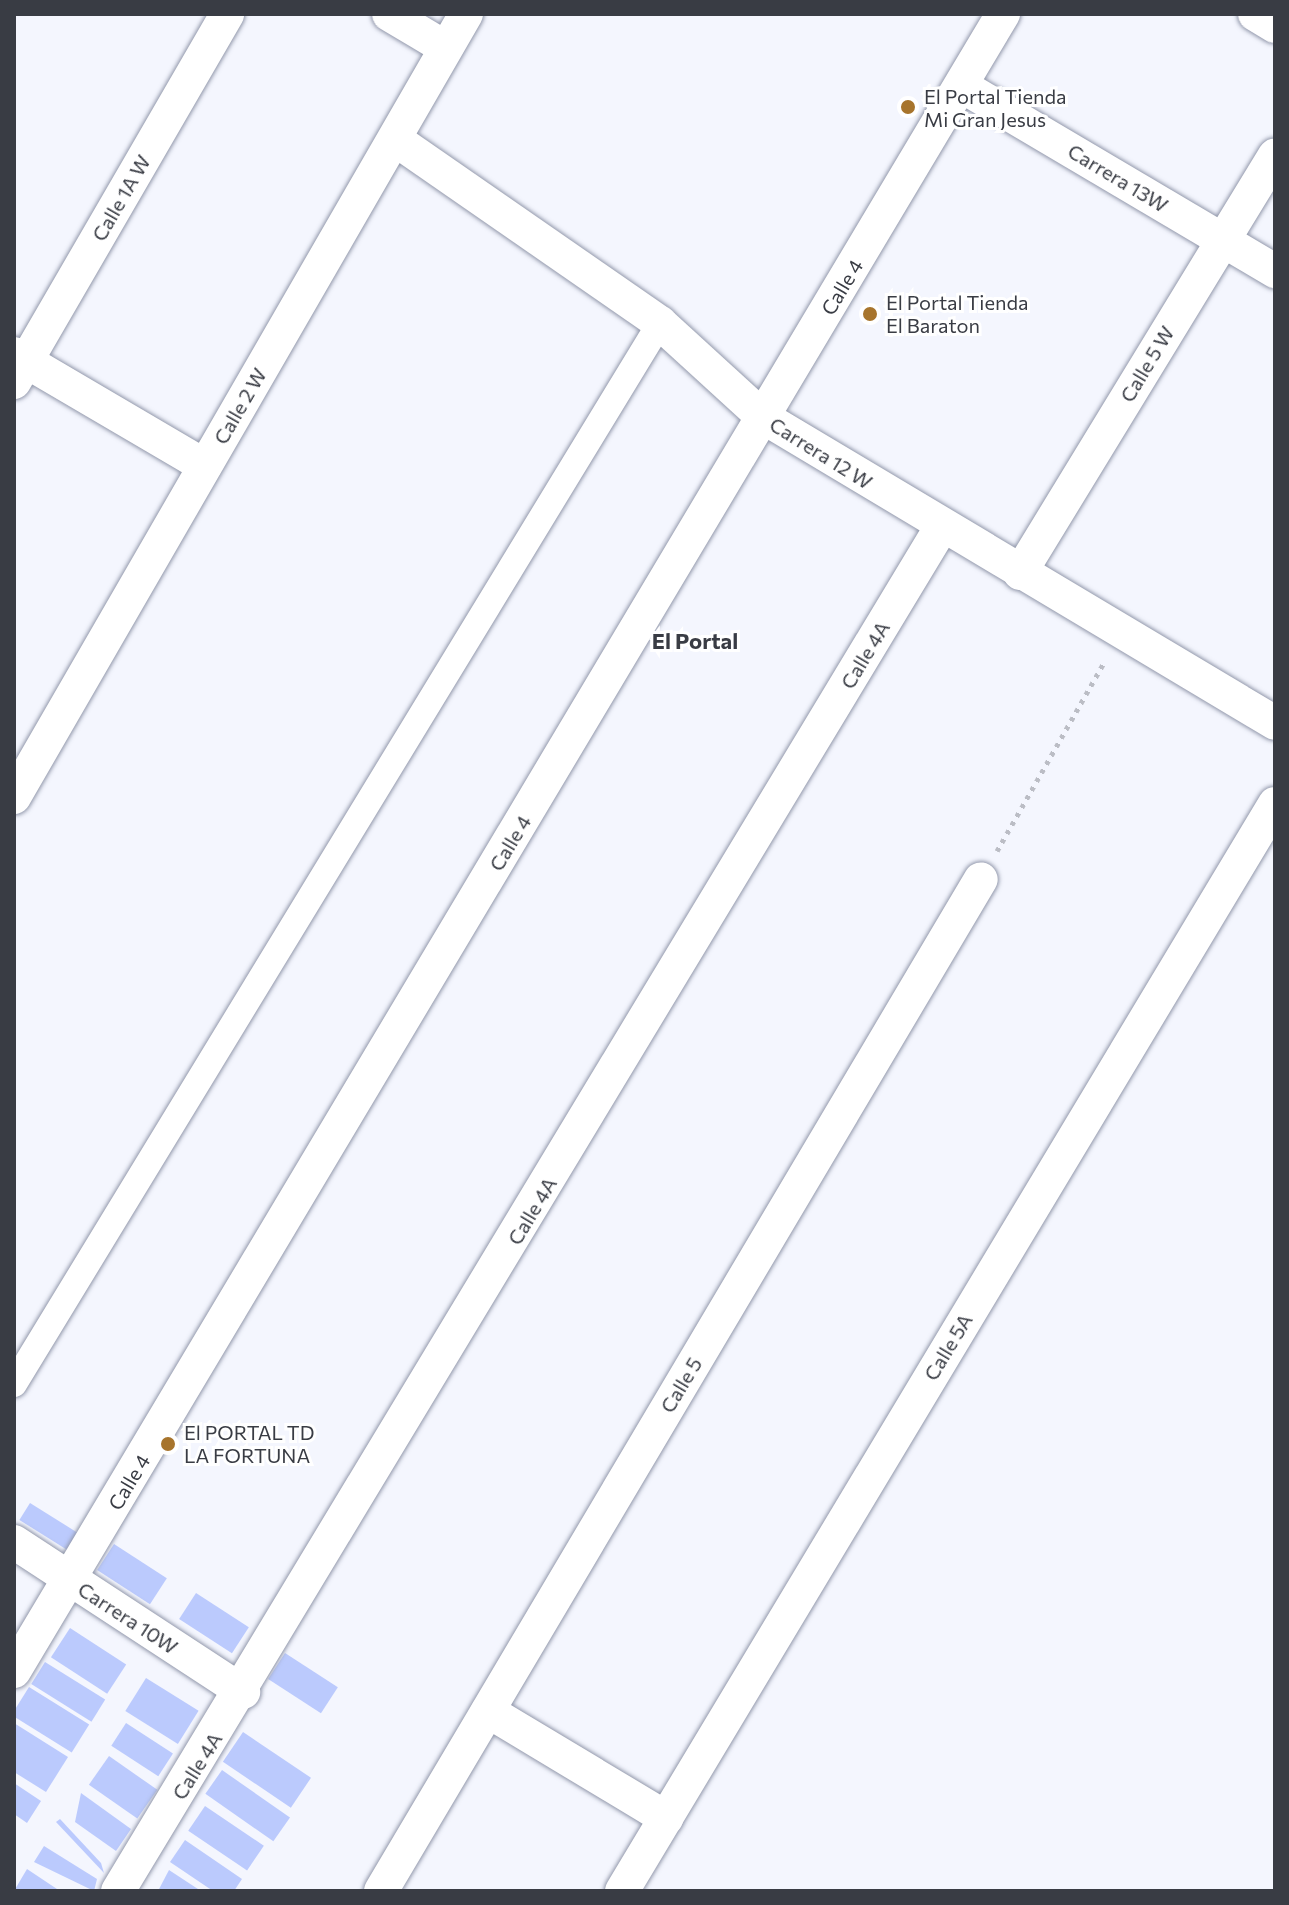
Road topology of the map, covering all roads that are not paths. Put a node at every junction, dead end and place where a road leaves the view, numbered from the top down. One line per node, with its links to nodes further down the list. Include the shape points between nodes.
1 (227, 14): 14 (street, Calle 1A W)
2 (389, 14): 7 (street)
3 (466, 14): 7 (street, Calle 2 W)
4 (1003, 14): 8 (street, Calle 4)
5 (1255, 14): 6 (street)
6 (1275, 26)
7 (446, 48): 9 (street, Calle 2 W)
8 (962, 86): 11 (street, Carrera 13W); 15 (street, Calle 4)
9 (396, 140): 13 (street, Carrera 12 W); 16 (street, Calle 2 W)
10 (1275, 156): 11 (street, Calle 5 W)
11 (1223, 240): 12 (street, Carrera 13W); 18 (street, Calle 5 W)
12 (1275, 271)
13 (660, 323): 15 (street, Carrera 12 W); 23 (street)
14 (18, 366): 16 (street)
15 (763, 417): 17 (street, Carrera 12 W); 25 (street, Calle 4)
16 (205, 466): 20 (street, Calle 2 W)
17 (941, 528): 18 (street, Carrera 12 W); 27 (street, Calle 4A)
18 (1020, 573): 19 (street, Carrera 12 W)
19 (1275, 723)
20 (14, 797)
21 (1275, 804): 29 (street, Calle 5A)
22 (981, 879): 28 (street, Calle 5)
23 (14, 1384)
24 (14, 1542): 25 (street, Carrera 10W)
25 (70, 1581): 26 (street, Calle 4); 27 (street, Carrera 10W)
26 (14, 1671)
27 (243, 1692): 30 (street, Calle 4A)
28 (488, 1711): 29 (street); 31 (street, Calle 5)
29 (666, 1818): 32 (street, Calle 5A)
30 (118, 1891)
31 (381, 1891)
32 (622, 1891)

